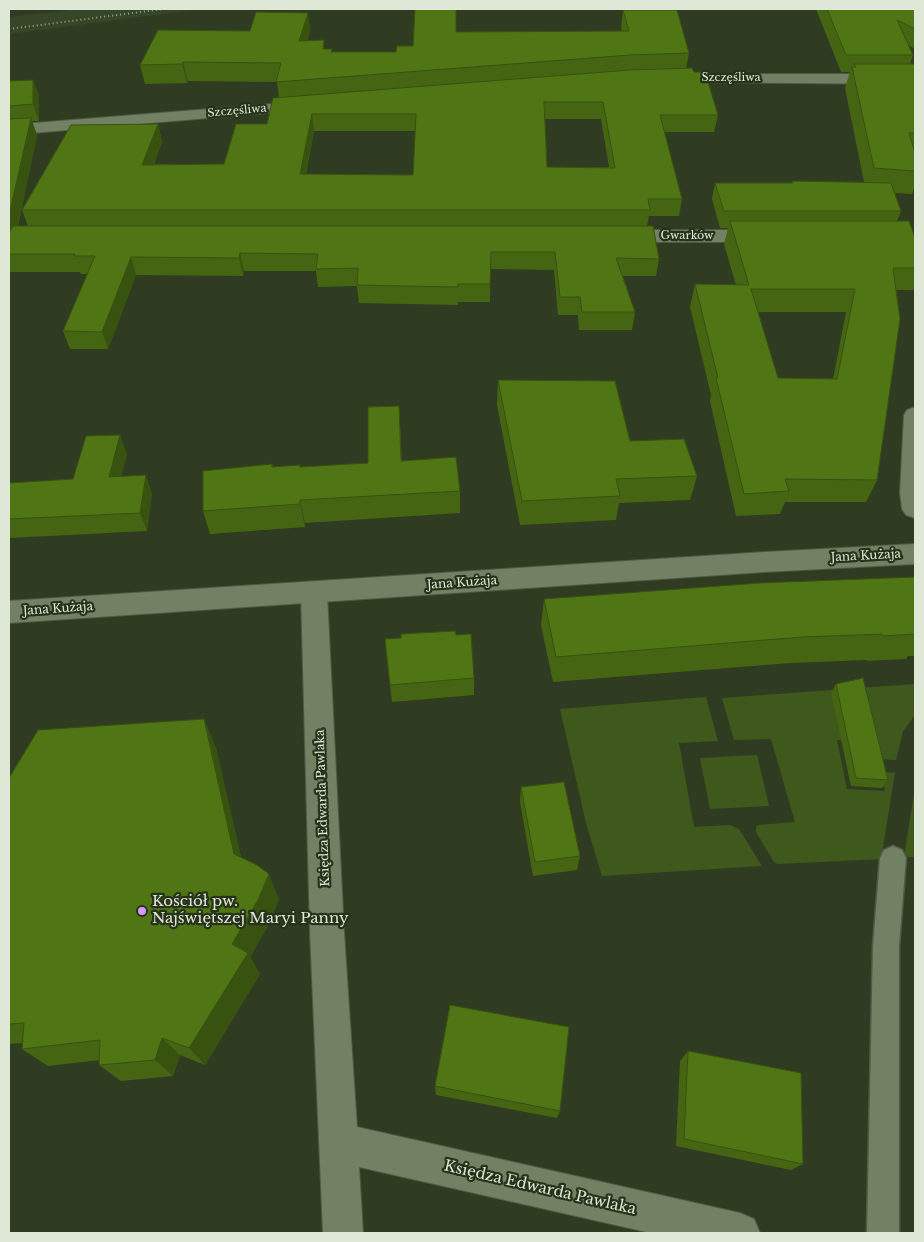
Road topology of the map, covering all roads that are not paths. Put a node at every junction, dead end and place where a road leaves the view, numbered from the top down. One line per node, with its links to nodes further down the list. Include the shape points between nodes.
1 (658, 79): 2 (street, Szczęśliwa)
2 (915, 79)
3 (325, 104): 4 (street, Szczęśliwa)
4 (9, 130)
5 (596, 236): 6 (street, Gwarków)
6 (775, 236)
7 (915, 415): 8 (street, via 912,493)
8 (915, 510)
9 (915, 554): 10 (street, Jana Kużaja)
10 (314, 593): 11 (street, Jana Kużaja); 13 (street, Księdza Edwarda Pawlaka, via 327,932)
11 (9, 612)
12 (892, 858): 16 (lane, via 886,946)
13 (340, 1142): 14 (street, Księdza Edwarda Pawlaka); 15 (street, Księdza Edwarda Pawlaka)
14 (343, 1233)
15 (740, 1233)
16 (883, 1233)

